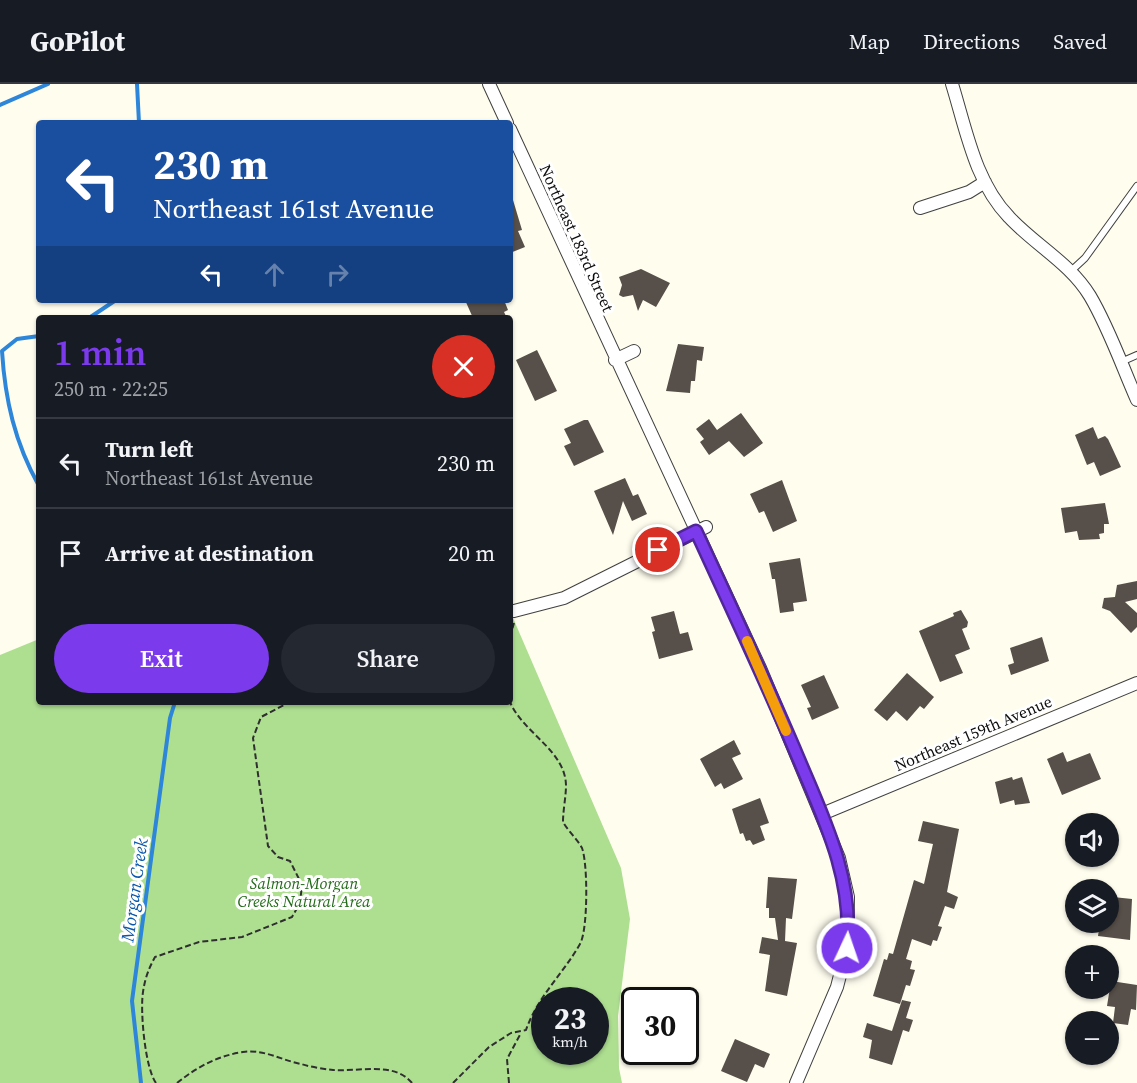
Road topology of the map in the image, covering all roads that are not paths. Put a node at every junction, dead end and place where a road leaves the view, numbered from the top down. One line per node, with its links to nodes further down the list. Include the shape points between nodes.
1 (489, 84): 3 (street)
2 (952, 84): 5 (street)
3 (506, 120)
4 (513, 136): 11 (street, Northeast 183rd Street)
5 (985, 182): 7 (street, via 969,192); 8 (street, via 1008,217)
6 (1137, 186): 8 (lane, via 1085,258)
7 (920, 208)
8 (1071, 270): 12 (street, via 1090,296)
9 (634, 351): 11 (street)
10 (1137, 355): 12 (lane)
11 (615, 360): 14 (street, Northeast 183rd Street)
12 (1120, 362): 13 (street)
13 (1137, 400)
14 (701, 529): 15 (street, via 564,598); 17 (street, Northeast 183rd Street)
15 (514, 611)
16 (1137, 683): 17 (street, Northeast 159th Avenue)
17 (822, 814): 18 (street, Northeast 183rd Street, via 846,884 847,948 837,987)
18 (796, 1083)

